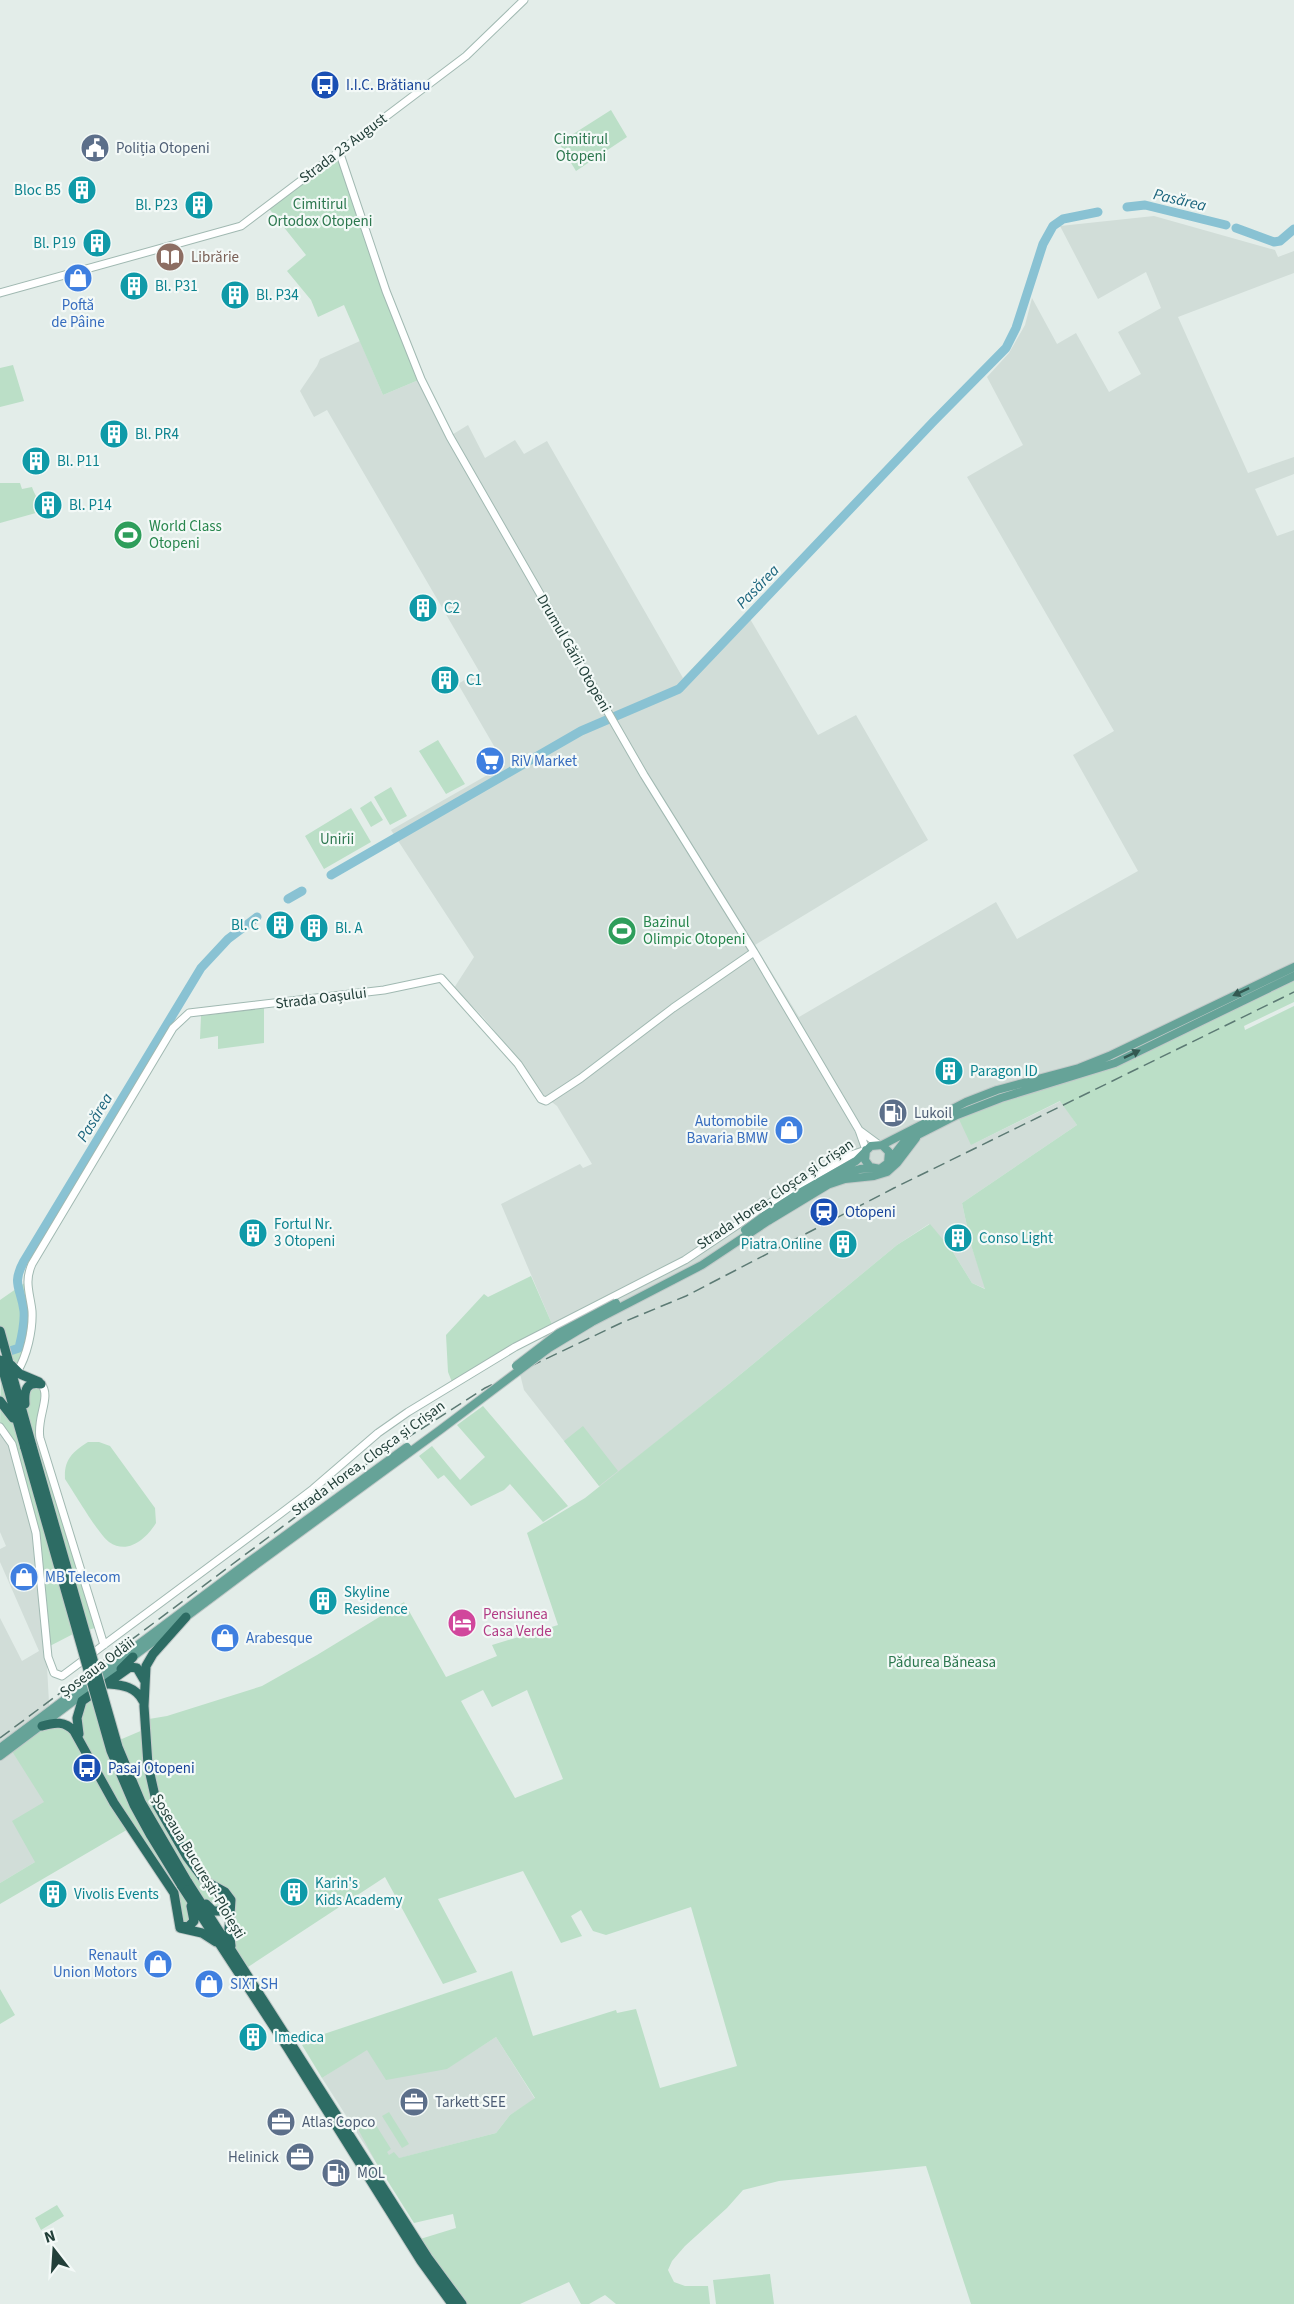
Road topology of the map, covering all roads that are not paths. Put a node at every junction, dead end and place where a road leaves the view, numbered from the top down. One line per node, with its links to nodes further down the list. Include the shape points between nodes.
1 (524, 0): 2 (street, Strada 23 August, via 466,56)
2 (339, 151): 3 (street, Strada 23 August, via 241,226); 4 (street, Drumul Gării Otopeni, via 385,288 426,389 450,436 644,775)
3 (0, 293)
4 (754, 952): 8 (street, Drumul Gării Otopeni); 17 (street, Strada Oașului, via 546,1101 441,978 392,989 189,1013 173,1028 32,1264 26,1282 31,1325 25,1356)
5 (1294, 967): 9 (main road, one-way to 9, via 1109,1056 997,1090)
6 (1294, 976): 7 (main road, one-way to 6, via 1001,1098 1115,1063)
7 (939, 1124): 11 (main road, via 904,1142); 13 (main road, via 913,1141 887,1172)
8 (859, 1130): 9 (street, Drumul Gării Otopeni); 10 (street, Drumul Gării Otopeni)
9 (880, 1144): 10 (main road); 11 (main road, via 887,1149)
10 (866, 1150): 12 (main road, via 865,1161); 14 (main road, Strada Horea, Cloșca și Crișan, via 856,1161 796,1195); 26 (street, Strada Horea, Cloșca și Crișan, via 801,1183 691,1257 515,1347 408,1412 280,1515)
11 (890, 1160): 12 (main road, via 883,1168)
12 (873, 1168): 13 (main road, Strada Horea, Cloșca și Crișan, via 854,1170)
13 (827, 1185): 14 (main road, Strada Horea, Cloșca și Crișan)
14 (766, 1219): 23 (main road, Strada Horea, Cloșca și Crișan, bridge, via 696,1263 560,1333)
15 (0, 1331): 16 (highway)
16 (3, 1362): 17 (highway); 18 (highway, Șoseaua București-Ploiești); 21 (highway, Șoseaua București-Ploiești)
17 (17, 1372): 19 (highway)
18 (3, 1384): 21 (highway, Șoseaua București-Ploiești)
19 (41, 1384): 21 (highway, via 32,1384 25,1390); 26 (street, via 46,1395 39,1418 40,1438)
20 (0, 1401): 21 (highway)
21 (23, 1426): 38 (highway, Șoseaua București-Ploiești, bridge, via 118,1747 141,1802)
22 (0, 1427): 26 (street, Strada Horea, Cloșca și Crișan, via 12,1444 36,1533 46,1648 52,1671 66,1675)
23 (252, 1563): 24 (main road, Strada Horea, Cloșca și Crișan); 27 (main road, Strada Horea, Cloșca și Crișan)
24 (210, 1598): 25 (main road, Șoseaua Odăii)
25 (186, 1617): 27 (main road, Șoseaua Odăii); 28 (highway, via 150,1658)
26 (104, 1645)
27 (129, 1655): 29 (highway); 32 (main road, Șoseaua Odăii); 34 (main road, Șoseaua Odăii)
28 (143, 1678): 29 (highway, via 134,1666); 30 (highway, via 132,1670 126,1673 125,1680); 31 (highway)
29 (111, 1681): 30 (highway); 33 (highway, via 82,1701 77,1718); 35 (highway, via 88,1698 82,1709 80,1725)
30 (132, 1689): 31 (highway, via 141,1696)
31 (144, 1706): 37 (highway, via 148,1765 157,1805 197,1872)
32 (42, 1725): 33 (highway, via 62,1723); 36 (main road, Șoseaua Odăii)
33 (80, 1740): 35 (highway)
34 (0, 1748)
35 (86, 1749): 39 (highway, via 114,1803 174,1893)
36 (0, 1756)
37 (225, 1892): 38 (highway, via 227,1905 218,1911); 40 (highway, via 232,1903)
38 (191, 1893): 39 (highway, via 194,1921 188,1927); 40 (highway, Șoseaua București-Ploiești)
39 (178, 1924): 40 (highway, via 183,1930 205,1934)
40 (228, 1949): 41 (highway, Șoseaua București-Ploiești); 42 (highway, Șoseaua București-Ploiești, via 428,2258)
41 (452, 2304)
42 (462, 2304)

